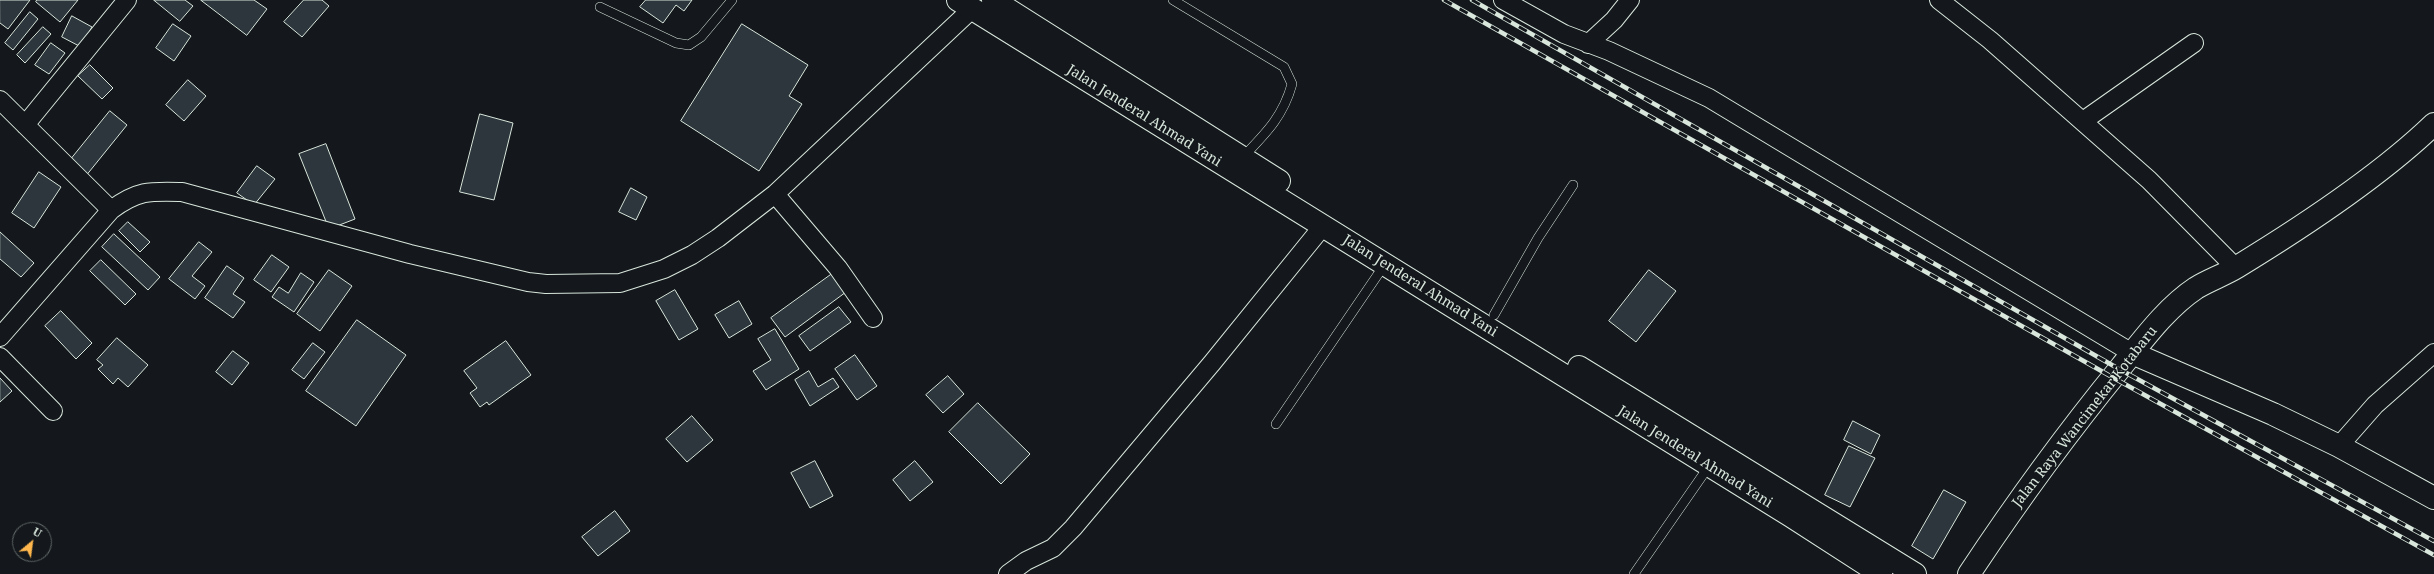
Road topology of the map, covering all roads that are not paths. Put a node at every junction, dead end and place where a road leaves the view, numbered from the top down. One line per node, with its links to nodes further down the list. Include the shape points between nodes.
1 (127, 0): 15 (street)
2 (732, 0): 9 (lane, via 701,37 689,44 676,44)
3 (993, 0): 16 (main road)
4 (1173, 0): 16 (lane, via 1284,67 1292,84 1287,102 1275,122)
5 (1503, 0): 11 (street, via 1564,34)
6 (1630, 0): 11 (street, via 1614,20)
7 (1948, 2): 13 (street)
8 (965, 5): 18 (street); 20 (main road, Jalan Jenderal Ahmad Yani)
9 (600, 7)
10 (2194, 43): 13 (street)
11 (1588, 44): 26 (street, via 1609,51 1709,98)
12 (0, 100): 15 (street)
13 (2083, 121): 22 (street, via 2149,180)
14 (2434, 124): 22 (main road, Jalan Raya Wancimekar Kotabaru, via 2375,172 2312,218)
15 (25, 125): 19 (street)
16 (1242, 158): 23 (main road)
17 (1573, 185): 23 (lane, via 1538,238)
18 (775, 194): 19 (street, via 692,255 664,269 620,283 528,282 410,254 182,192 158,191 130,196); 24 (street, via 838,268)
19 (111, 210): 25 (street)
20 (1323, 226): 21 (main road, Jalan Jenderal Ahmad Yani); 34 (street, via 1073,528 1053,548)
21 (1385, 264): 30 (lane); 32 (main road, Jalan Jenderal Ahmad Yani)
22 (2236, 268): 26 (main road, Jalan Raya Wancimekar Kotabaru, via 2195,289 2159,321)
23 (1494, 315): 37 (main road)
24 (874, 318)
25 (0, 337)
26 (2132, 352): 31 (main road); 38 (main road, Jalan Raya Wancimekar Kotabaru, via 2058,448)
27 (2434, 353): 31 (street, via 2375,405)
28 (0, 357): 29 (street)
29 (53, 411)
30 (1276, 424)
31 (2339, 446): 33 (main road)
32 (1709, 466): 35 (lane); 36 (main road, Jalan Jenderal Ahmad Yani)
33 (2434, 498)
34 (1008, 574)
35 (1634, 574)
36 (1881, 574)
37 (1915, 574)
38 (1969, 574)

